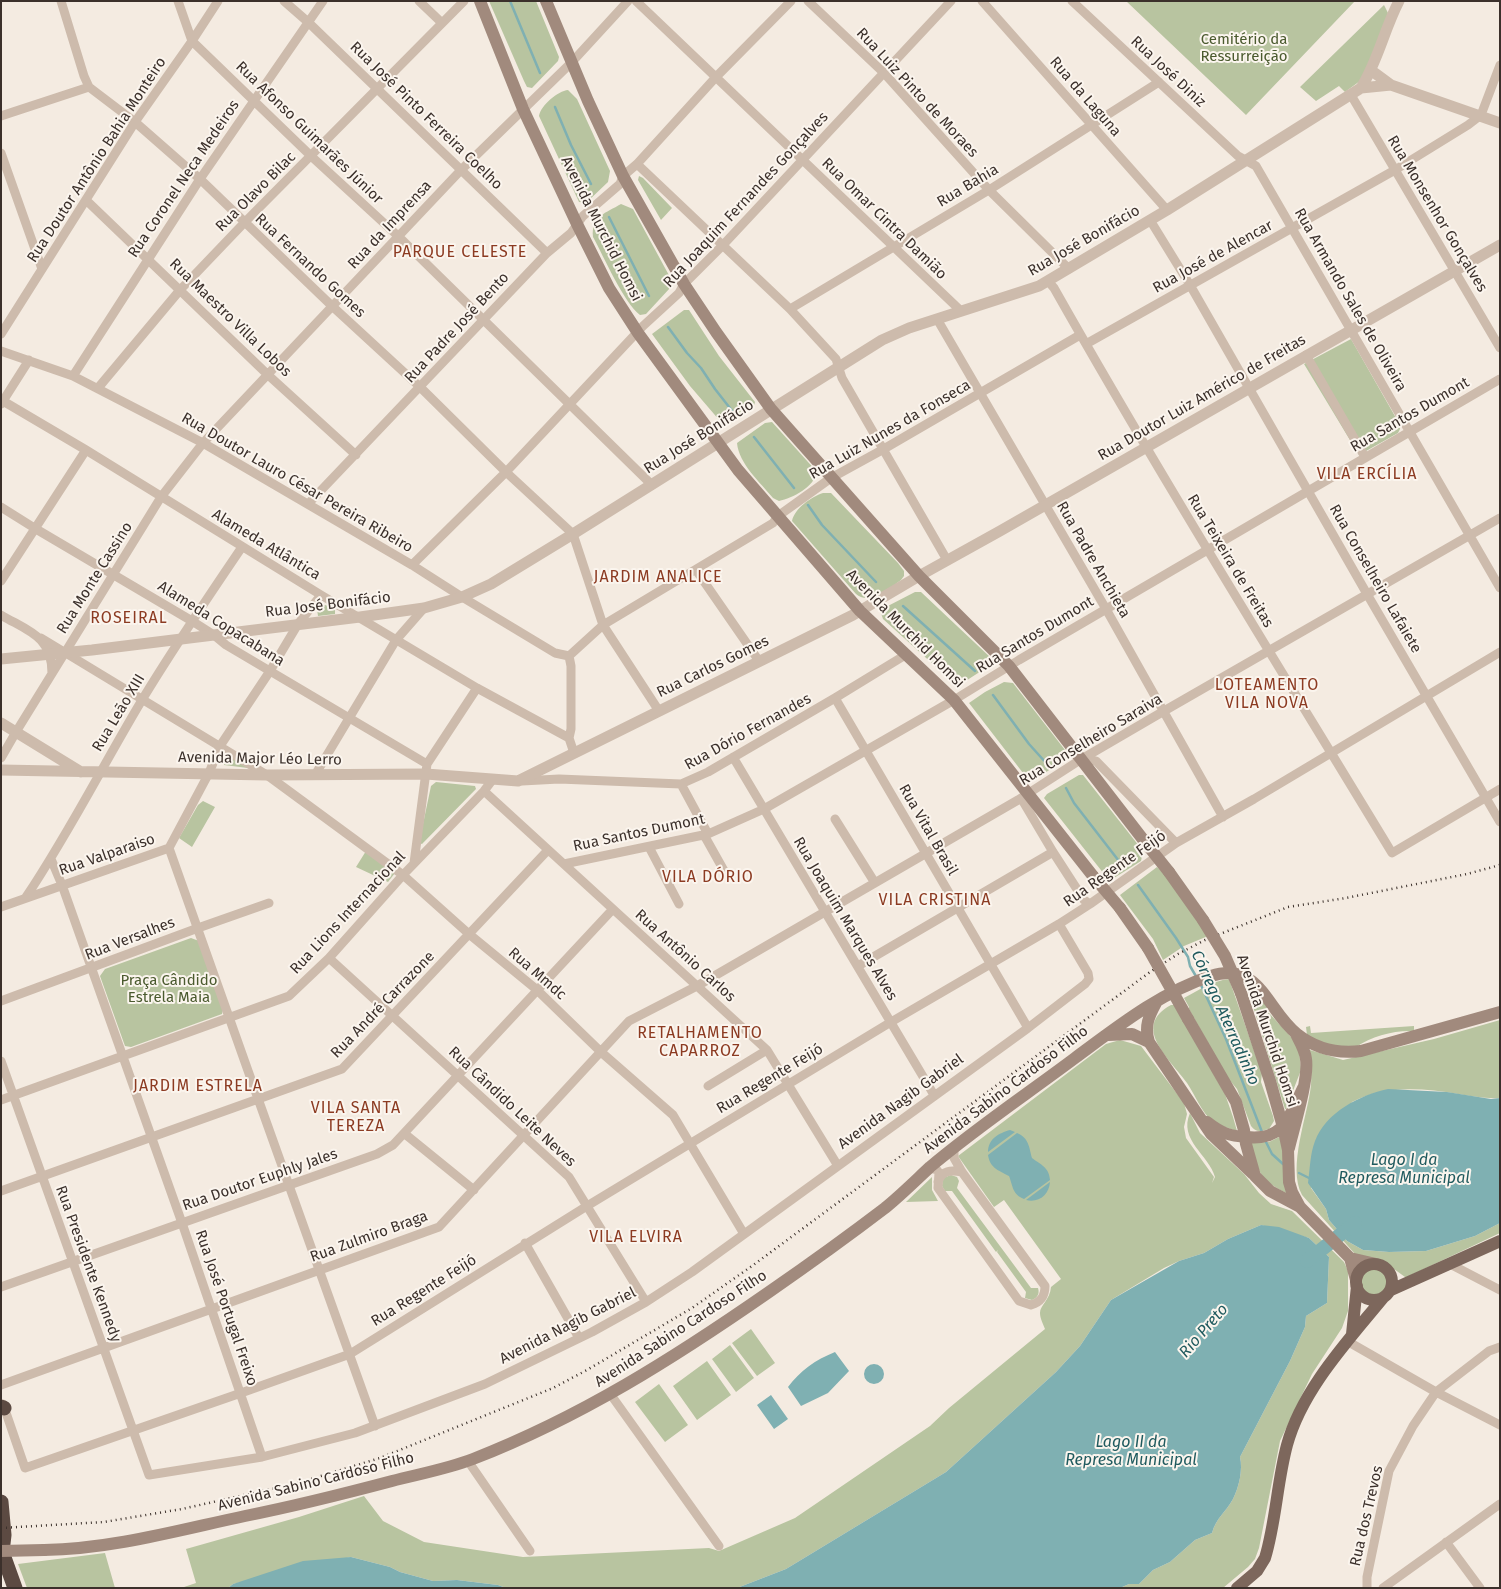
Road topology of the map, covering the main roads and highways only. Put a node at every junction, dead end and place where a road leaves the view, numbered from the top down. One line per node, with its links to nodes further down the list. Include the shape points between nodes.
1 (480, 1): 11 (main road, Avenida Murchid Homsi, bridge, via 523,109 577,224 638,333 738,470 860,611 954,700 1024,796 1120,908 1148,948 1236,1102)
2 (546, 1): 10 (main road, Avenida Murchid Homsi, bridge, via 624,176 684,284 771,409 919,576 1009,666 1203,920 1225,956 1240,993)
3 (1158, 1000): 5 (main road, Avenida Sabino Cardoso Filho, via 1196,981 1223,973 1240,975 1259,986); 6 (main road, Avenida Sabino Cardoso Filho); 7 (main road, via 1148,1021)
4 (1500, 1012): 5 (main road, via 1344,1053 1329,1051)
5 (1296, 1034): 8 (main road, via 1307,1060)
6 (1106, 1035): 7 (main road, Avenida Sabino Cardoso Filho, via 1132,1034); 22 (main road, Avenida Sabino Cardoso Filho, bridge, via 954,1149 886,1206 718,1328 611,1395 535,1433 468,1460 299,1505 82,1548)
7 (1149, 1042): 9 (main road)
8 (1303, 1088): 10 (main road); 12 (main road)
9 (1198, 1114): 11 (main road, via 1224,1134); 13 (main road, via 1211,1134)
10 (1283, 1126): 11 (main road, via 1264,1138); 12 (main road, Avenida Murchid Homsi)
11 (1245, 1137): 13 (main road, Avenida Murchid Homsi)
12 (1288, 1150): 14 (main road, Avenida Murchid Homsi, via 1289,1182)
13 (1255, 1176): 14 (main road, Avenida Murchid Homsi, via 1270,1191)
14 (1300, 1206): 16 (main road, Avenida Murchid Homsi)
15 (1500, 1242): 19 (main road)
16 (1348, 1257): 17 (main road); 18 (main road, Avenida Murchid Homsi)
17 (1376, 1264): 18 (main road, via 1361,1270); 19 (main road, via 1390,1273 1392,1279)
18 (1356, 1283): 19 (main road, via 1358,1291 1367,1299); 20 (main road)
19 (1387, 1294): 20 (main road)
20 (1350, 1337): 23 (main road, via 1300,1414 1287,1444 1265,1558 1257,1571)
21 (1, 1502): 22 (highway)
22 (2, 1550): 24 (highway)
23 (1238, 1587)
24 (15, 1588)

